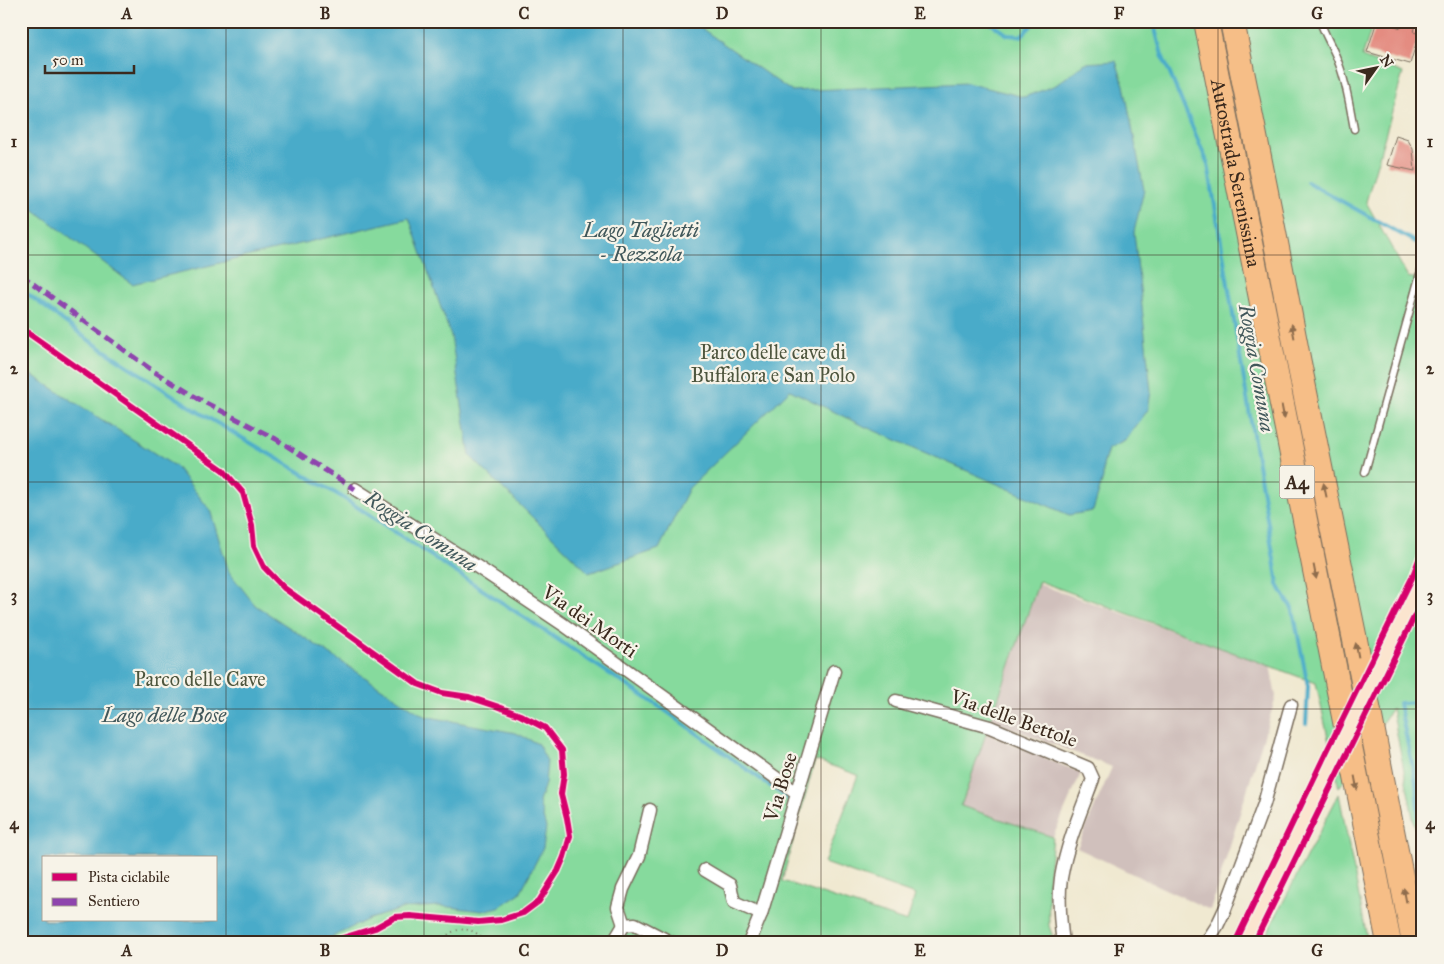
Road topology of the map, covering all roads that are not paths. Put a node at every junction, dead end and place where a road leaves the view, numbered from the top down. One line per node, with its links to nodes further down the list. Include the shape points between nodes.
1 (1206, 21): 23 (highway, Autostrada Serenissima / A4, one-way to 23)
2 (1232, 21): 24 (highway, Autostrada Serenissima / A4, one-way to 2)
3 (1320, 21): 4 (lane, via 1339,64)
4 (1354, 129)
5 (1423, 263): 6 (lane)
6 (1365, 472)
7 (355, 489): 12 (street, Via dei Morti, via 564,625)
8 (1423, 572): 22 (main road, bridge)
9 (834, 671): 12 (street, Via Bose)
10 (896, 701): 20 (street, Via delle Bettole, via 990,727 1088,768 1093,779 1067,851 1061,879 1059,902)
11 (1291, 705): 21 (street, via 1264,804 1225,909)
12 (797, 793): 15 (street, Via Bose)
13 (650, 810): 16 (street, via 639,856 618,907)
14 (705, 870): 15 (street, via 730,885 734,902)
15 (761, 914): 19 (street, Via Bose)
16 (624, 925): 17 (street); 18 (street, via 635,924)
17 (616, 940)
18 (672, 943)
19 (750, 943)
20 (1063, 943)
21 (1206, 943)
22 (1244, 943)
23 (1388, 943)
24 (1414, 943)

